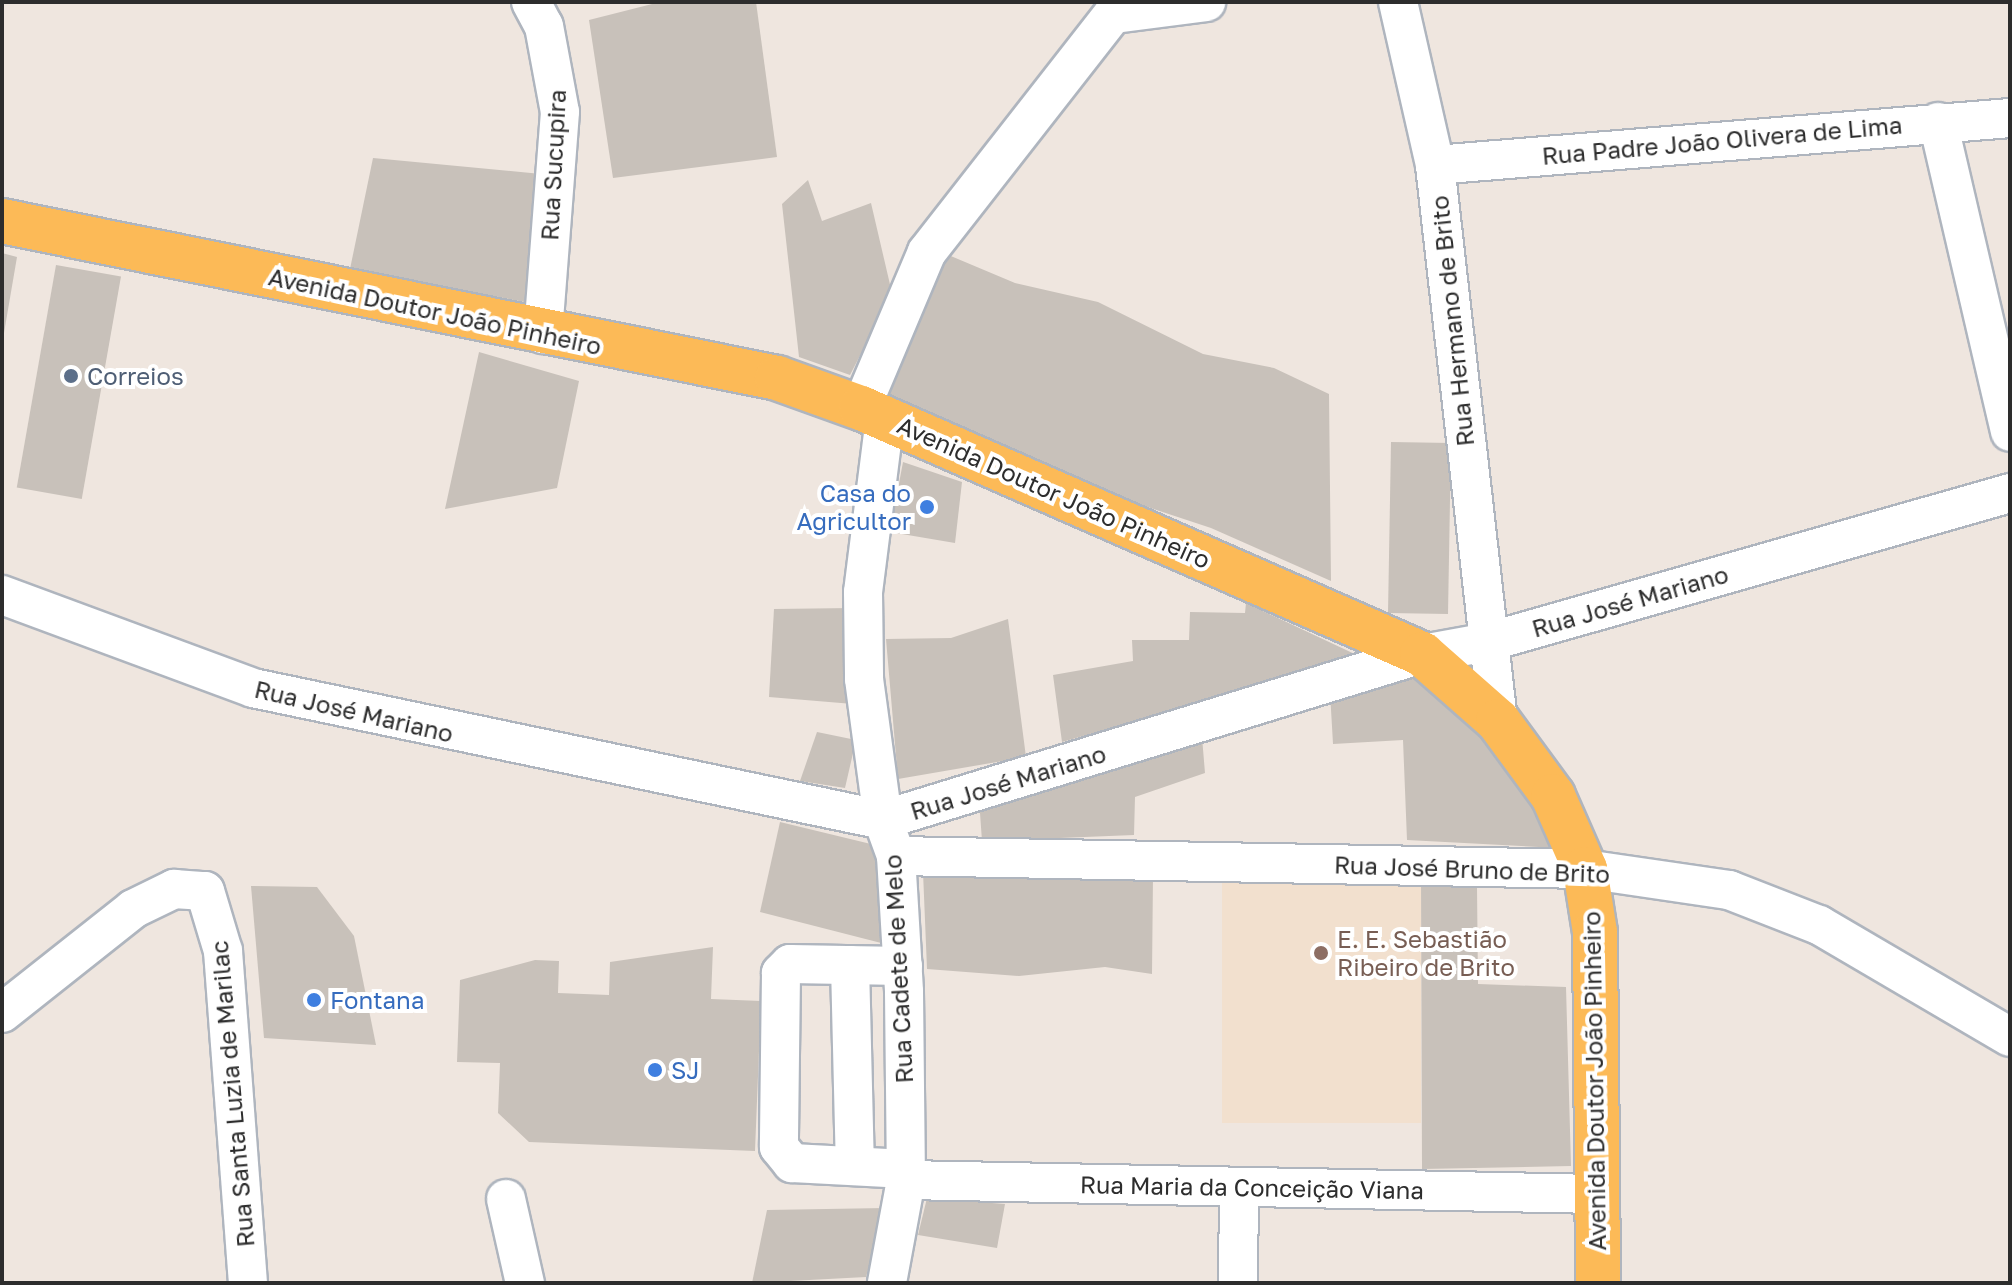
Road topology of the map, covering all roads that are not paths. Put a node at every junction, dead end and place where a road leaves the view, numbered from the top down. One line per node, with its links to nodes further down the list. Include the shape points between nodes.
1 (531, 2): 9 (street, Rua Sucupira, via 544,26 560,112)
2 (1206, 2): 4 (street)
3 (1398, 2): 7 (street, Rua Hermano de Brito)
4 (1118, 8): 10 (street, Rua Cadete de Melo, via 927,252)
5 (2010, 118): 6 (street, Rua Padre João Olivera de Lima)
6 (1938, 122): 7 (street, Rua Padre João Olivera de Lima); 11 (street)
7 (1435, 165): 14 (street, Rua Hermano de Brito)
8 (2, 221): 9 (main road, Avenida Doutor João Pinheiro)
9 (543, 334): 10 (main road, Avenida Doutor João Pinheiro, via 777,378)
10 (873, 413): 15 (main road, Avenida Doutor João Pinheiro); 18 (street, Rua Cadete de Melo, via 864,679)
11 (2010, 432)
12 (2010, 493): 14 (street, Rua José Mariano)
13 (2, 595): 18 (street, Rua José Mariano, via 253,688)
14 (1488, 642): 15 (street, Rua José Mariano); 16 (street, Rua Hermano de Brito)
15 (1422, 654): 16 (main road, Avenida Doutor João Pinheiro); 17 (street, Rua José Mariano)
16 (1498, 721): 21 (main road, Avenida Doutor João Pinheiro, via 1553,796)
17 (959, 797): 18 (street, Rua José Mariano); 19 (street)
18 (883, 820): 20 (street, Rua Cadete de Melo)
19 (964, 855): 20 (street, Rua José Bruno de Brito); 21 (street, Rua José Bruno de Brito)
20 (896, 856): 23 (street, Rua Cadete de Melo)
21 (1585, 869): 25 (street, Rua José Bruno de Brito, via 1770,903); 29 (main road, Avenida Doutor João Pinheiro, via 1595,932)
22 (850, 965): 23 (street, Rua Maria da Conceição Viana); 26 (street); 26 (street, Rua Maria da Conceição Viana, via 790,964 781,973 779,1147 792,1163)
23 (903, 966): 27 (street, Rua Cadete de Melo)
24 (2, 1013): 31 (street, Rua Santa Luzia de Marilac, via 133,909 197,886 214,905)
25 (2010, 1037)
26 (855, 1166): 27 (street, Rua Maria da Conceição Viana)
27 (906, 1175): 28 (street, Rua Maria da Conceição Viana); 33 (street, Rua Cadete de Melo)
28 (1239, 1187): 29 (street, Rua Maria da Conceição Viana); 34 (street)
29 (1597, 1194): 35 (main road, Avenida Doutor João Pinheiro)
30 (506, 1199): 32 (street)
31 (248, 1283)
32 (525, 1283)
33 (887, 1283)
34 (1238, 1283)
35 (1598, 1283)

